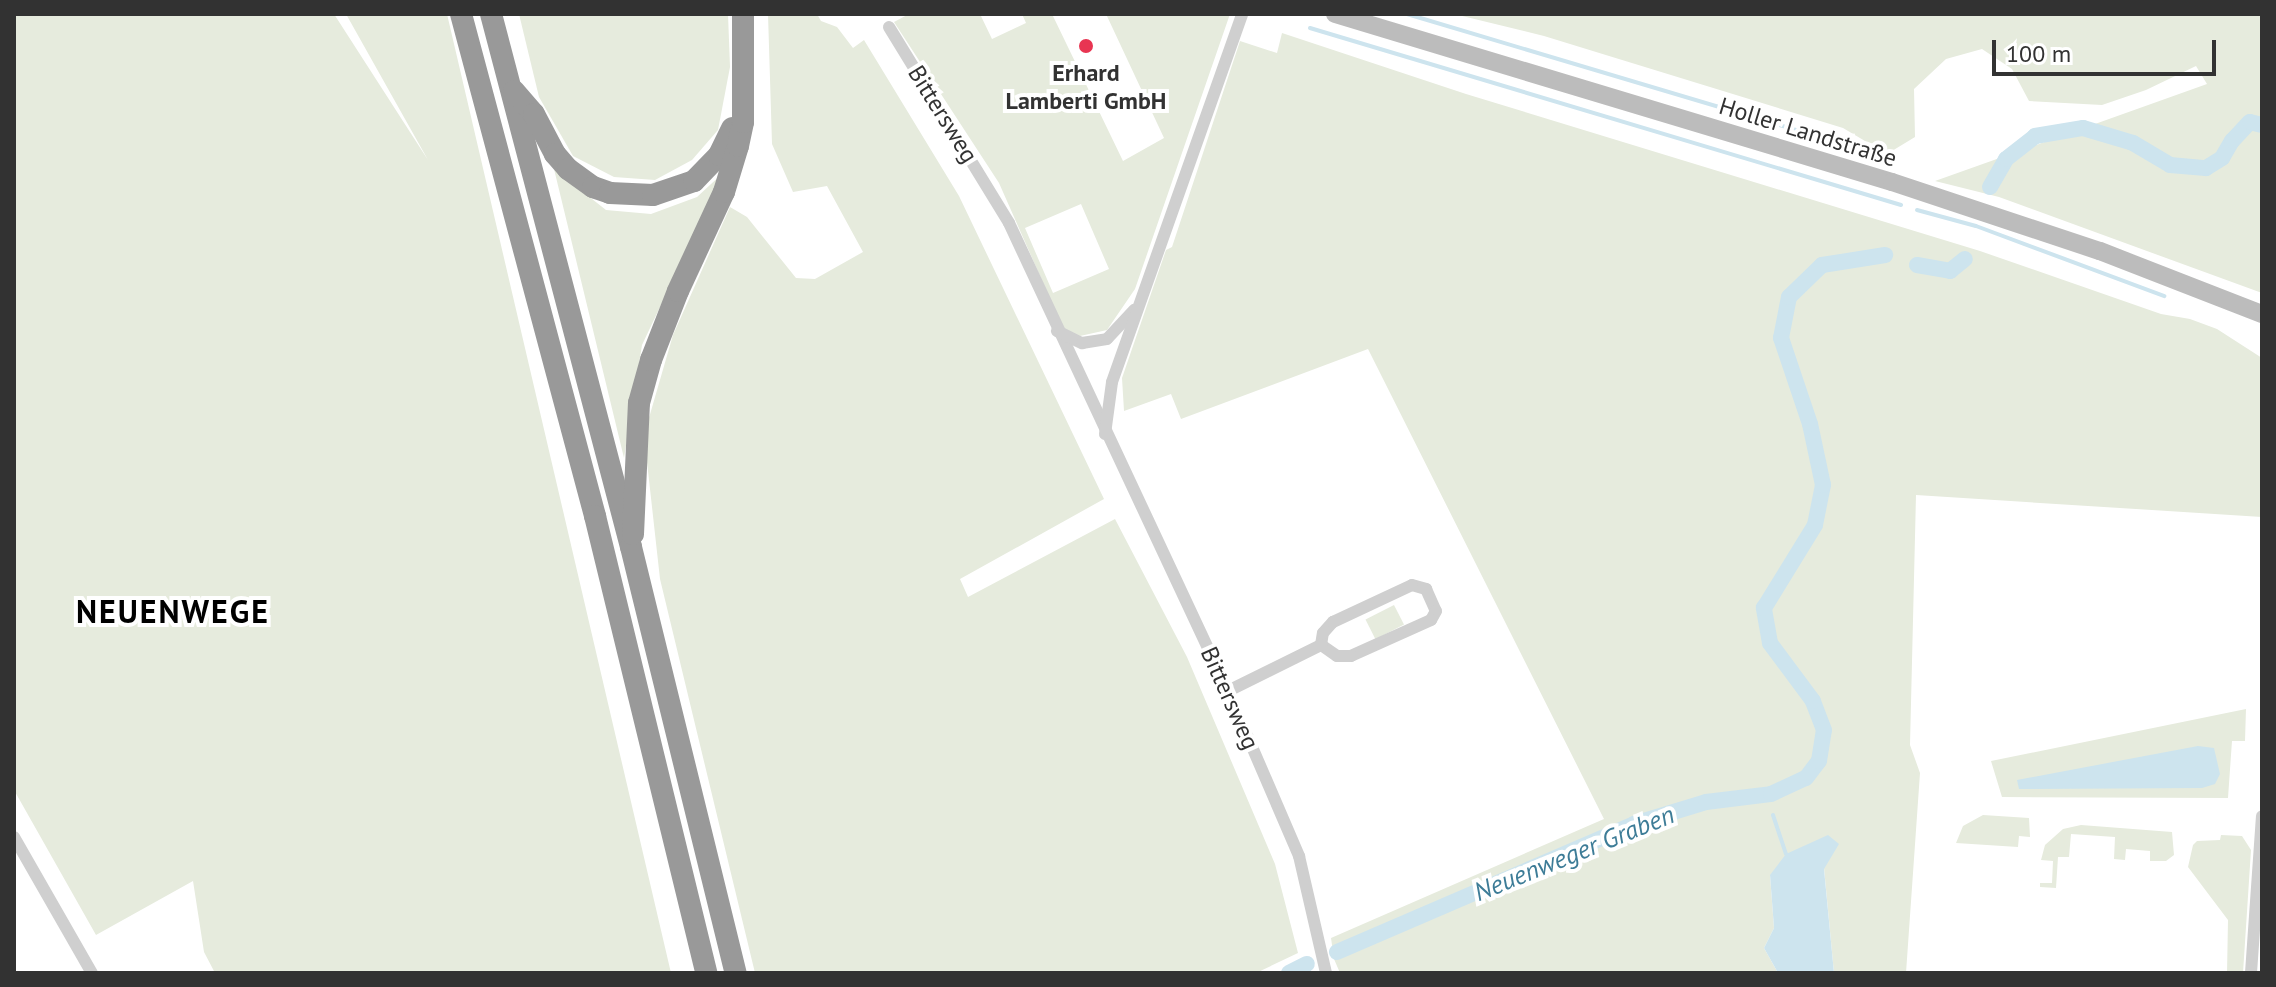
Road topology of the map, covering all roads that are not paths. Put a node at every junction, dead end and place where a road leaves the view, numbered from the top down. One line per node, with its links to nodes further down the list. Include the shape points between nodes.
1 (461, 14): 19 (highway, via 595,516)
2 (491, 14): 7 (highway)
3 (743, 14): 8 (highway)
4 (1242, 14): 9 (street)
5 (1335, 14): 10 (main road, Holler Landstraße, via 1903,186 2100,251)
6 (889, 27): 11 (street, Bittersweg, via 1009,223)
7 (510, 86): 8 (highway, via 568,169 593,187 632,196 673,191 707,169 729,136); 13 (highway)
8 (743, 97): 13 (highway, via 743,122 724,192 678,291 639,403)
9 (1138, 306): 11 (street, via 1107,339 1082,343); 12 (street, via 1112,382)
10 (2262, 314)
11 (1057, 331): 12 (street, Bittersweg)
12 (1105, 434): 15 (street, Bittersweg)
13 (631, 547): 20 (highway)
14 (1321, 645): 14 (street, via 1337,656 1351,656 1431,620 1436,611 1426,589 1412,585 1333,622); 15 (street)
15 (1228, 691): 21 (street, Bittersweg, via 1299,856)
16 (2262, 816): 22 (street)
17 (14, 837): 18 (street)
18 (92, 973)
19 (706, 973)
20 (736, 973)
21 (1326, 973)
22 (2251, 973)

